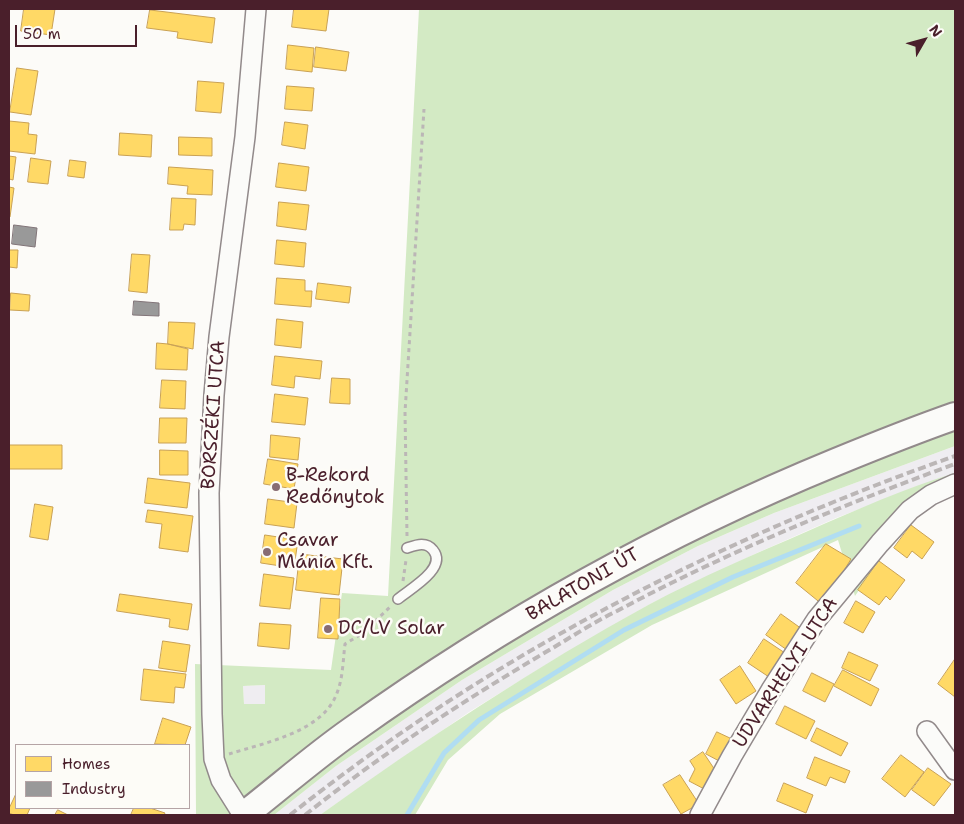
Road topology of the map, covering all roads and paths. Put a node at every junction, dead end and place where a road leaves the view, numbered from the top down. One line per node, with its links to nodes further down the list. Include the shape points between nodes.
1 (256, 9): 8 (street, BORSZÉKI UTCA, via 214,395 209,493)
2 (424, 109): 5 (path, via 405,412)
3 (955, 416): 10 (main road, BALATONI ÚT, via 751,498 581,585 407,692 349,732)
4 (955, 484): 11 (street, UDVARHELYI UTCA, via 910,510 817,619 747,731)
5 (407, 548): 6 (path); 6 (lane, via 425,544 433,550 437,560 429,574)
6 (398, 599): 8 (path, via 375,623 345,644 337,693 320,718 305,728)
7 (928, 731): 9 (street)
8 (214, 759): 10 (street, BORSZÉKI UTCA, via 220,780)
9 (955, 770)
10 (244, 815)
11 (700, 815)

